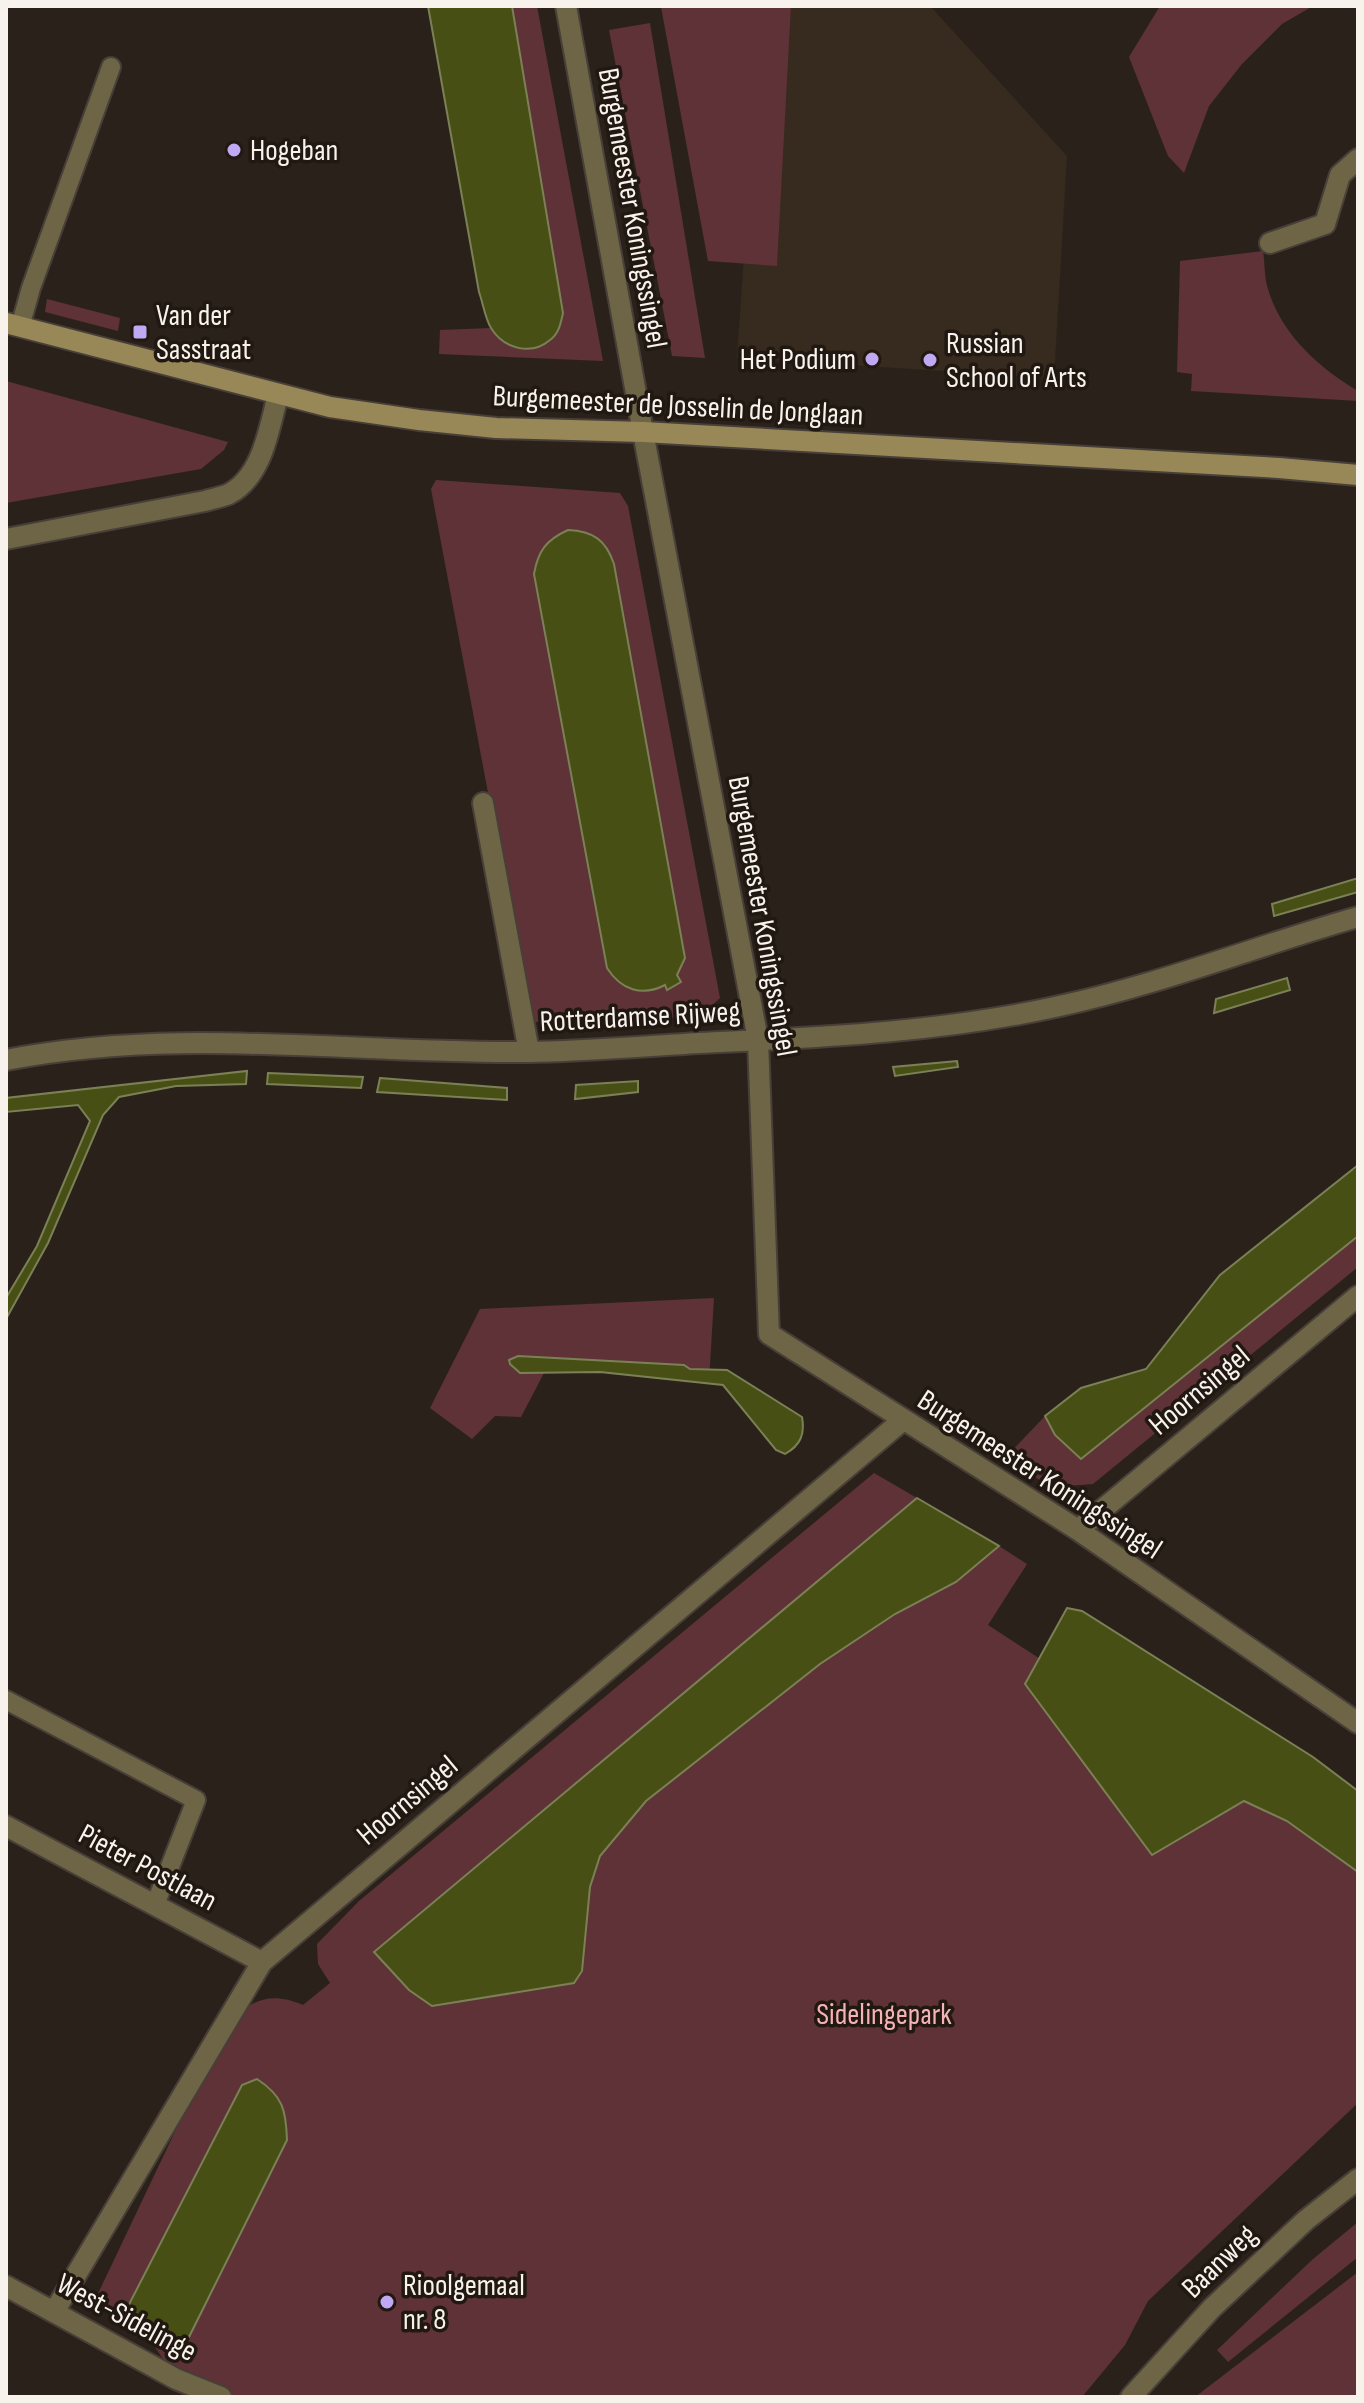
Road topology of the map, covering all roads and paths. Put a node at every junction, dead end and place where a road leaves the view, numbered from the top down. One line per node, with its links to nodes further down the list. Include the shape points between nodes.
1 (566, 6): 7 (street, Burgemeester Koningssingel)
2 (111, 67): 5 (lane)
3 (1358, 159): 4 (street, via 1340,175 1325,224)
4 (1270, 243)
5 (13, 325): 6 (street, Burgemeester de Josselin de Jonglaan)
6 (278, 395): 7 (street, Burgemeester de Josselin de Jonglaan, via 435,422); 9 (street, via 258,463 249,479 229,494)
7 (643, 432): 8 (street, Burgemeester de Josselin de Jonglaan); 12 (street, Burgemeester Koningssingel)
8 (1358, 475)
9 (6, 539)
10 (483, 803): 13 (street)
11 (1358, 917): 12 (street, Rotterdamse Rijweg, via 1149,985 1054,1008 965,1024)
12 (758, 1040): 13 (street, Rotterdamse Rijweg); 16 (street, Burgemeester Koningssingel, via 769,1334)
13 (529, 1052): 14 (street, Rotterdamse Rijweg, via 154,1043)
14 (6, 1060)
15 (1358, 1296): 17 (street, Hoornsingel)
16 (903, 1420): 17 (street, Burgemeester Koningssingel); 22 (street, Hoornsingel)
17 (1078, 1530): 19 (street, Burgemeester Koningssingel)
18 (6, 1700): 21 (lane, via 196,1800)
19 (1358, 1723)
20 (6, 1826): 21 (street, Pieter Postlaan)
21 (155, 1905): 22 (street, Pieter Postlaan)
22 (262, 1962): 25 (street, Hoornsingel)
23 (1358, 2179): 27 (street, Baanweg, via 1212,2308)
24 (6, 2286): 25 (street, West-Sidelinge)
25 (54, 2312): 26 (street, West-Sidelinge, via 176,2379)
26 (221, 2397)
27 (1131, 2397)

